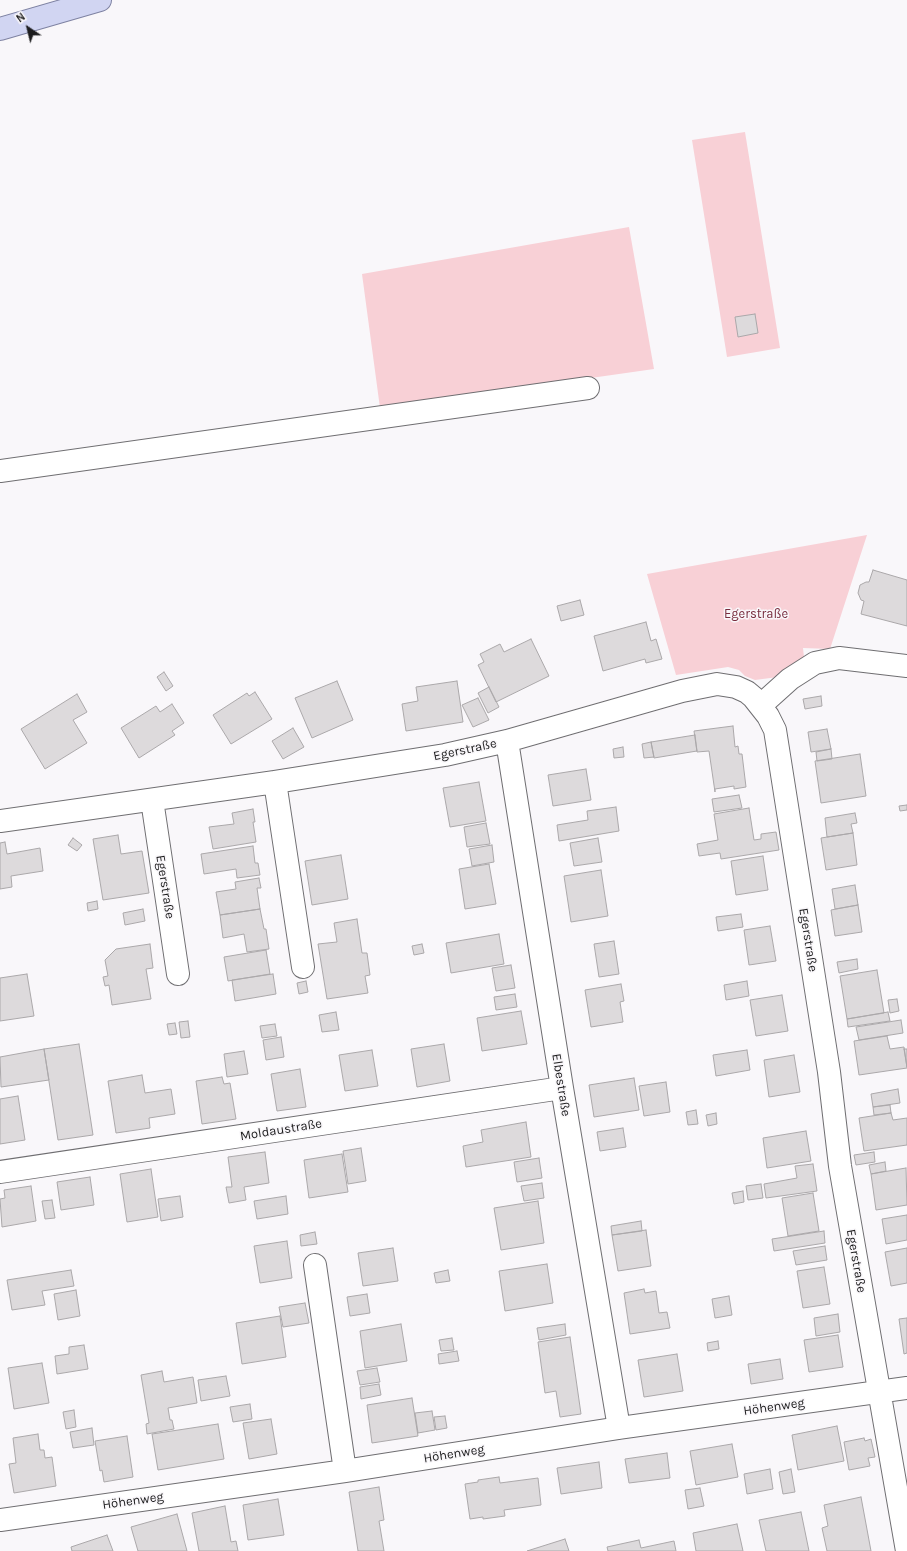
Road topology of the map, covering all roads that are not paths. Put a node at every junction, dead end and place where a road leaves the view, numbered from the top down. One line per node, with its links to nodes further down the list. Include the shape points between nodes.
1 (100, 0): 2 (main road)
2 (0, 30)
3 (588, 388): 4 (street)
4 (0, 471)
5 (907, 666): 6 (street, via 839,658 815,663 790,679)
6 (760, 706): 7 (street, Egerstraße, via 747,692 717,684 682,691); 17 (street, Egerstraße, via 775,730 829,1072 840,1166)
7 (507, 741): 8 (street, Egerstraße, via 445,755); 13 (street, Elbestraße)
8 (274, 782): 9 (street, Egerstraße); 11 (street)
9 (152, 800): 10 (street, Egerstraße); 12 (street, Egerstraße)
10 (0, 821)
11 (303, 967)
12 (178, 974)
13 (562, 1088): 14 (street, Moldaustraße); 18 (street, Elbestraße)
14 (0, 1172)
15 (315, 1265): 19 (street)
16 (907, 1388): 17 (street, Höhenweg)
17 (878, 1392): 18 (street, Höhenweg); 21 (street, Egerstraße)
18 (618, 1428): 19 (street, Höhenweg)
19 (345, 1471): 20 (street, Höhenweg)
20 (0, 1520)
21 (907, 1551)

